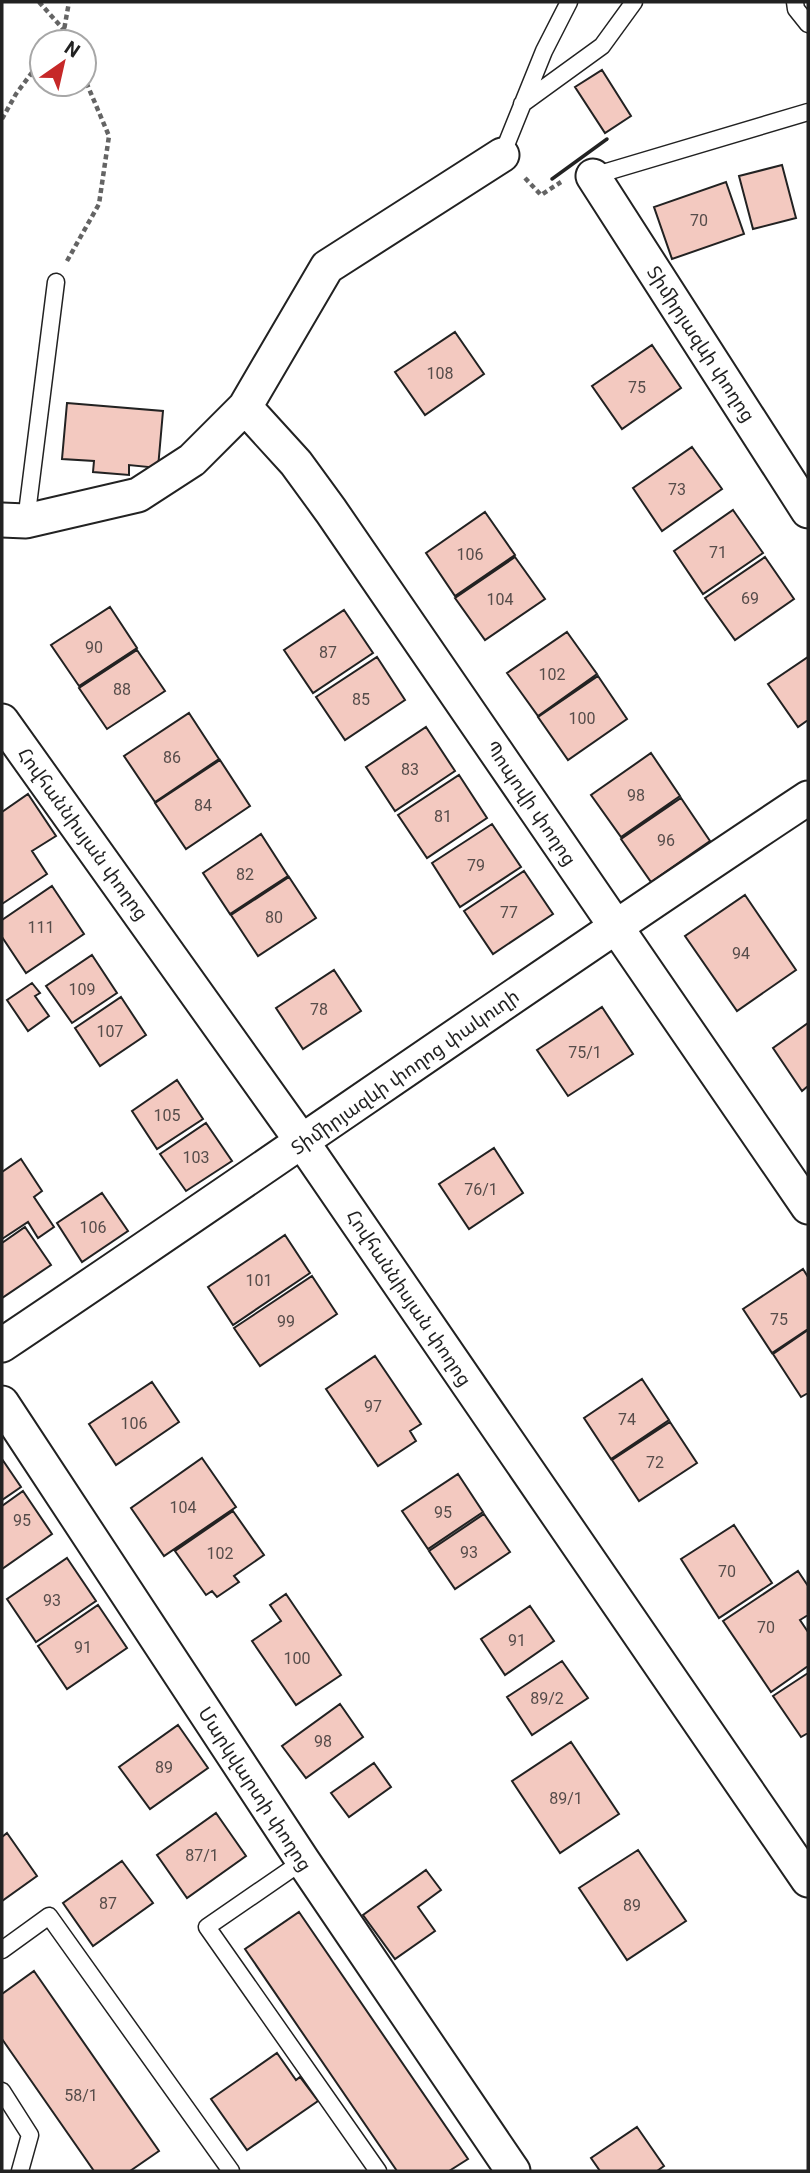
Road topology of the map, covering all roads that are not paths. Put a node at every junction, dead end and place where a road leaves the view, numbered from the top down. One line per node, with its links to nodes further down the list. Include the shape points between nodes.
1 (569, 2): 5 (lane)
2 (634, 2): 5 (lane, via 602,46)
3 (795, 2): 4 (lane)
4 (808, 24)
5 (522, 104): 7 (lane)
6 (808, 112): 8 (lane)
7 (502, 155): 10 (street, via 327,267)
8 (593, 176): 11 (street, Տիմիրյազևի փողոց)
9 (55, 282): 12 (lane)
10 (245, 407): 12 (street, via 192,460 138,495); 15 (street, Պոպովի փողոց, via 296,463 331,511)
11 (808, 512)
12 (14, 521)
13 (2, 721): 16 (street, Հովհաննիսյան փողոց)
14 (808, 798): 15 (street, Տիմիրյազևի փողոց փակուղի)
15 (615, 926): 16 (street, Տիմիրյազևի փողոց փակուղի); 17 (street, Պոպովի փողոց)
16 (303, 1143): 18 (street, Տիմիրյազևի փողոց փակուղի); 21 (street, Հովհաննիսյան փողոց)
17 (808, 1207)
18 (2, 1345)
19 (2, 1403): 20 (street, Մարկվարտի փողոց)
20 (303, 1861): 24 (street, Մարկվարտի փողոց); 27 (lane, via 207,1927)
21 (808, 1880)
22 (2, 1950): 26 (lane, via 49,1916)
23 (2, 2091): 25 (lane, via 30,2135)
24 (509, 2170)
25 (20, 2171)
26 (231, 2171)
27 (378, 2171)

